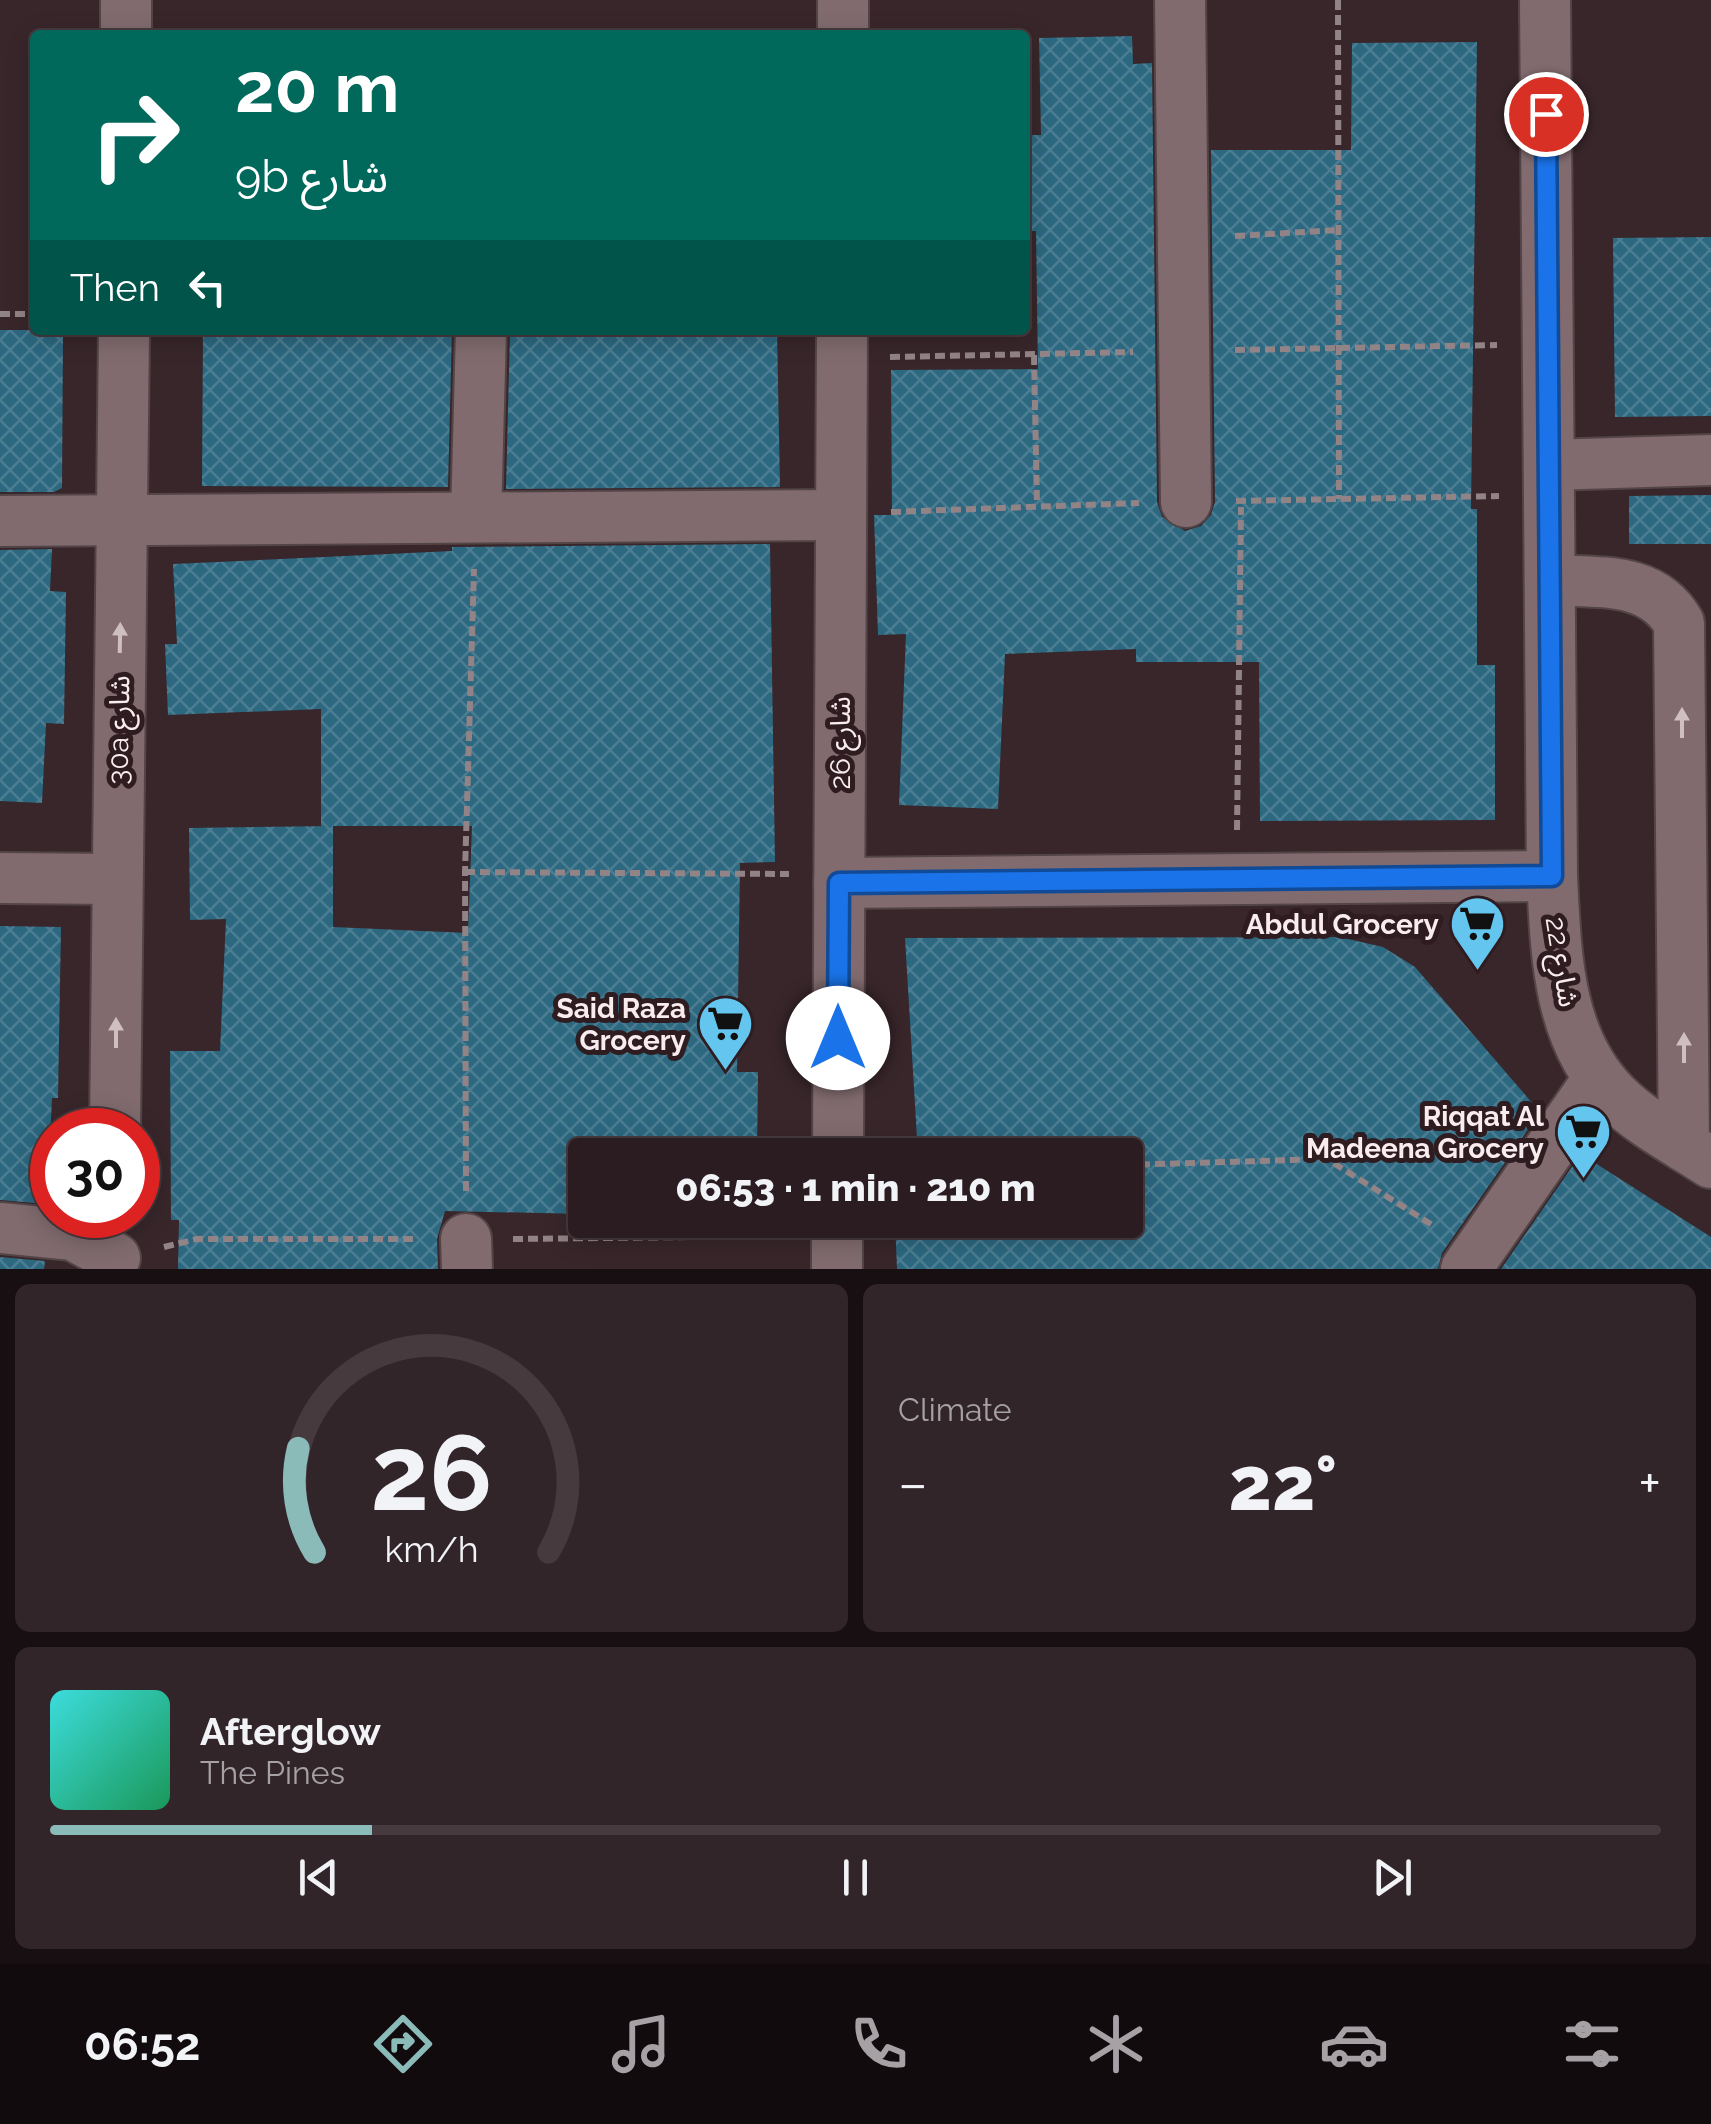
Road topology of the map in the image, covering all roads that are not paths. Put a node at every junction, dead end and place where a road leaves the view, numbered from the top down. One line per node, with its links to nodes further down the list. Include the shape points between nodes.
1 (126, 0): 5 (street)
2 (843, 0): 6 (street)
3 (1180, 0): 12 (street)
4 (1545, 0): 11 (street, شارع 22)
5 (126, 30)
6 (843, 30)
7 (124, 335): 15 (street, 30a شارع)
8 (480, 335): 14 (street)
9 (842, 335): 13 (street, شارع 26)
10 (1711, 460): 11 (street)
11 (1550, 465): 17 (street, شارع 22)
12 (1186, 502)
13 (841, 514): 14 (street); 21 (street, شارع 26)
14 (476, 517): 15 (street)
15 (123, 519): 16 (street); 20 (street, 30a شارع, one-way to 15)
16 (0, 521)
17 (1551, 580): 18 (street, شارع 22); 25 (street, one-way to 17, via 1680,623 1668,603 1648,590)
18 (1552, 876): 21 (street); 22 (street, شارع 22, via 1566,1010)
19 (0, 878): 20 (street)
20 (116, 879): 23 (street, 30a شارع, one-way to 20)
21 (839, 883): 24 (street, شارع 26)
22 (1599, 1078): 25 (street, via 1642,1118); 29 (street)
23 (116, 1108)
24 (838, 1138)
25 (1698, 1155)
26 (0, 1228): 28 (street)
27 (837, 1238): 30 (street)
28 (115, 1247)
29 (1472, 1261)
30 (837, 1269)

